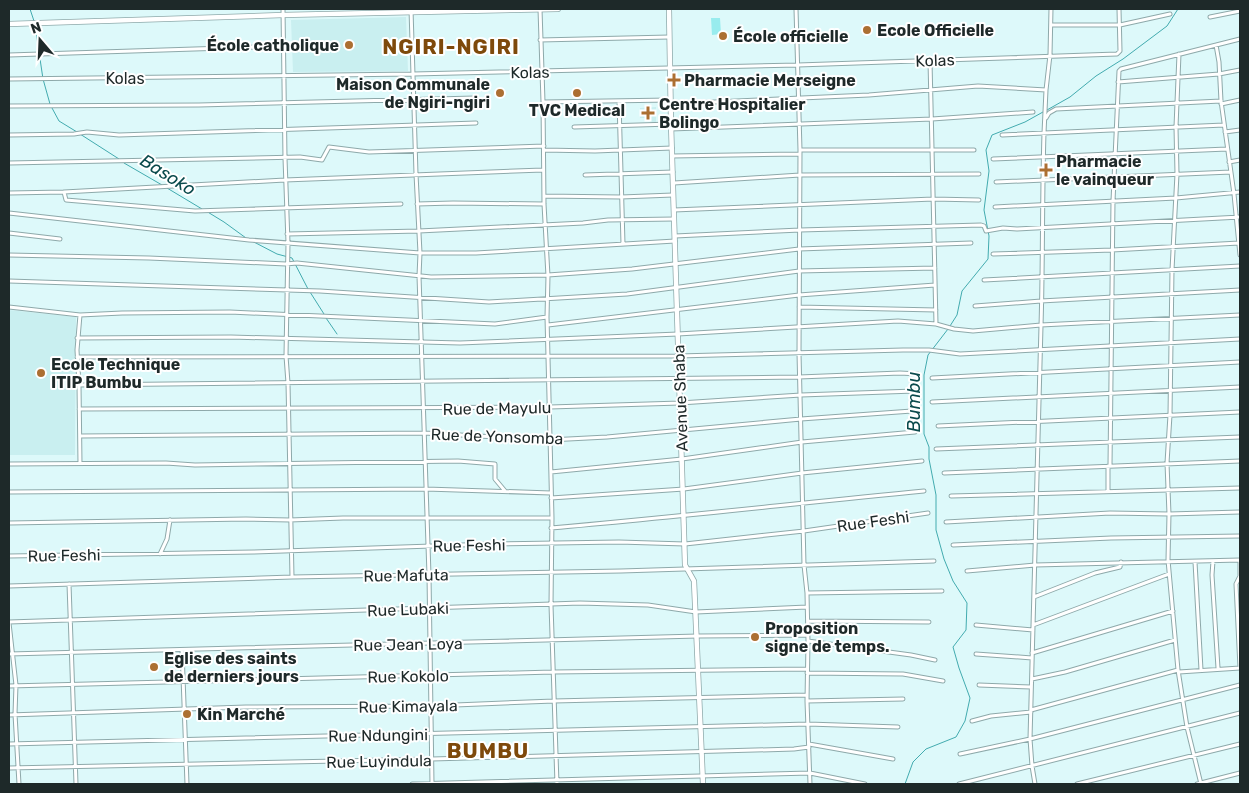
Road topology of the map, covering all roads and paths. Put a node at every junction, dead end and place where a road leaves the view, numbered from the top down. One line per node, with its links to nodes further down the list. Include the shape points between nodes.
1 (283, 9): 11 (street)
2 (540, 9): 3 (street); 8 (street); 17 (street)
3 (558, 9)
4 (669, 9): 16 (street, Avenue Shaba)
5 (796, 9): 25 (street)
6 (1051, 9): 14 (street)
7 (1119, 9): 15 (street)
8 (411, 10): 11 (street); 29 (street)
9 (1240, 11): 12 (street)
10 (1170, 14): 15 (street)
11 (283, 15): 13 (street); 20 (street)
12 (1210, 17)
13 (9, 24)
14 (1051, 25): 15 (street); 23 (street)
15 (1120, 25): 23 (street, Kolas, via 1118,53)
16 (669, 37): 17 (street); 26 (street, Avenue Shaba)
17 (540, 40): 28 (street)
18 (1240, 40): 19 (street)
19 (1216, 45): 21 (street); 30 (street)
20 (284, 46): 22 (street); 31 (street)
21 (1179, 54): 32 (street); 34 (street, via 1121,69)
22 (9, 55)
23 (1050, 55): 24 (street, Kolas); 36 (street)
24 (930, 61): 25 (street, Kolas); 35 (street)
25 (798, 65): 26 (street, Kolas); 38 (street)
26 (670, 68): 28 (street, Kolas); 43 (street, Avenue Shaba)
27 (1240, 70): 30 (street)
28 (542, 71): 29 (street, Kolas); 42 (street)
29 (413, 74): 31 (street, Kolas); 40 (street)
30 (1219, 74): 32 (street); 45 (street)
31 (285, 77): 33 (street, Kolas); 46 (street)
32 (1179, 77): 34 (street); 44 (street)
33 (9, 79)
34 (1118, 82): 47 (street)
35 (931, 90): 36 (street, via 978,86); 38 (street); 50 (street)
36 (1046, 90): 51 (street)
37 (475, 98): 40 (street)
38 (799, 99): 43 (street); 53 (street)
39 (1240, 100): 45 (street)
40 (413, 101): 46 (street); 54 (street)
41 (618, 101): 42 (street); 43 (street); 56 (street)
42 (543, 102): 67 (street)
43 (670, 102): 58 (street, Avenue Shaba)
44 (1178, 102): 45 (street); 47 (street); 59 (street)
45 (1221, 102): 55 (street)
46 (285, 103): 48 (street); 60 (street)
47 (1117, 105): 51 (street, via 1056,109 1049,113); 61 (street)
48 (9, 106)
49 (1033, 112): 50 (street)
50 (932, 119): 53 (street); 74 (street)
51 (1045, 122): 64 (street)
52 (476, 123): 54 (street)
53 (799, 123): 58 (street); 75 (street)
54 (414, 125): 60 (street); 70 (street)
55 (1224, 125): 59 (street); 63 (street)
56 (619, 126): 57 (street); 58 (street); 71 (street)
57 (574, 127)
58 (671, 127): 68 (street, Avenue Shaba)
59 (1176, 127): 61 (street); 73 (street)
60 (285, 129): 65 (street); 79 (street)
61 (1116, 130): 64 (street); 76 (street)
62 (1240, 130): 63 (street)
63 (1226, 132): 69 (street)
64 (1044, 133): 66 (street); 78 (street)
65 (9, 135)
66 (1002, 135)
67 (544, 148): 70 (street); 71 (street); 84 (street)
68 (672, 148): 71 (street); 77 (street, Avenue Shaba)
69 (1228, 148): 73 (street); 82 (street)
70 (415, 150): 79 (street, via 370,152 329,147 322,160); 87 (street)
71 (620, 150): 88 (street)
72 (974, 150): 74 (street)
73 (1177, 150): 76 (street); 91 (street)
74 (932, 151): 75 (street); 89 (street)
75 (800, 152): 77 (street); 93 (street)
76 (1116, 153): 78 (street); 94 (street)
77 (672, 156): 85 (street, Avenue Shaba)
78 (1044, 157): 80 (street); 96 (street)
79 (285, 158): 83 (street); 95 (street)
80 (993, 159)
81 (1240, 160): 82 (street)
82 (1230, 162): 86 (street)
83 (9, 163)
84 (544, 170): 87 (street); 104 (street)
85 (673, 172): 88 (street); 98 (street, Avenue Shaba)
86 (1231, 172): 91 (street); 102 (street)
87 (416, 174): 95 (street); 112 (street)
88 (620, 174): 92 (street); 105 (street)
89 (932, 174): 90 (street); 93 (street); 107 (street)
90 (979, 174)
91 (1177, 174): 94 (street); 106 (street)
92 (585, 175)
93 (800, 175): 98 (street); 114 (street)
94 (1114, 177): 96 (street); 109 (street)
95 (286, 180): 99 (street); 116 (street)
96 (1043, 180): 97 (street); 110 (street)
97 (996, 182)
98 (674, 183): 103 (street, Avenue Shaba)
99 (64, 192): 101 (street); 116 (street, via 66,200 187,210)
100 (1240, 192): 102 (street)
101 (9, 193)
102 (1234, 194): 106 (street); 119 (street)
103 (674, 195): 105 (street); 117 (street, Avenue Shaba)
104 (544, 196): 105 (street); 113 (street)
105 (621, 197): 121 (street)
106 (1176, 198): 109 (street); 122 (street)
107 (933, 199): 108 (street); 114 (street); 125 (street)
108 (979, 200)
109 (1113, 201): 110 (street); 124 (street)
110 (1043, 203): 115 (street); 126 (street)
111 (401, 204): 116 (street)
112 (418, 204): 113 (street); 128 (street)
113 (544, 204): 123 (street)
114 (800, 204): 117 (street); 127 (street)
115 (995, 207)
116 (286, 208): 130 (street)
117 (674, 210): 120 (street, Avenue Shaba)
118 (9, 213): 133 (street)
119 (1238, 218): 122 (street); 135 (street)
120 (674, 219): 121 (street); 132 (street, Avenue Shaba)
121 (622, 220): 123 (street); 136 (street)
122 (1174, 222): 124 (street); 138 (street)
123 (545, 224): 128 (street); 139 (street)
124 (1113, 224): 126 (street); 141 (street)
125 (933, 227): 126 (street, via 981,225 986,231); 127 (street); 137 (street)
126 (1043, 228): 142 (street)
127 (800, 230): 132 (street); 140 (street)
128 (419, 231): 130 (street); 143 (street)
129 (9, 232): 131 (street)
130 (287, 234): 133 (street)
131 (60, 239)
132 (675, 239): 136 (street); 147 (street, Avenue Shaba)
133 (288, 243): 143 (street); 148 (street)
134 (971, 243): 137 (street)
135 (1239, 243): 138 (street); 144 (street)
136 (623, 244): 139 (street)
137 (934, 245): 140 (street); 150 (street)
138 (1173, 246): 141 (street); 151 (street)
139 (546, 248): 143 (street); 155 (street)
140 (799, 249): 147 (street); 152 (street)
141 (1112, 250): 142 (street); 153 (street)
142 (1042, 252): 145 (street); 156 (street)
143 (420, 253): 154 (street)
144 (1240, 253)
145 (993, 254)
146 (9, 255): 148 (street)
147 (675, 263): 155 (street); 160 (street, Avenue Shaba)
148 (288, 264): 154 (street); 161 (street)
149 (1240, 266): 151 (street)
150 (935, 268): 152 (street); 159 (street)
151 (1172, 270): 153 (street); 163 (street)
152 (799, 271): 160 (street); 165 (street)
153 (1112, 274): 156 (street); 166 (street)
154 (419, 276): 155 (street); 164 (street)
155 (548, 276): 167 (street)
156 (1041, 276): 157 (street); 168 (street)
157 (984, 280)
158 (9, 281): 161 (street)
159 (936, 285): 165 (street); 173 (street)
160 (676, 288): 167 (street); 172 (street, Avenue Shaba)
161 (287, 290): 164 (street); 175 (street)
162 (1240, 290): 163 (street)
163 (1172, 293): 166 (street); 178 (street)
164 (420, 296): 167 (street, via 489,302); 179 (street)
165 (799, 296): 171 (street); 172 (street)
166 (1112, 297): 168 (street); 180 (street)
167 (548, 298): 177 (street)
168 (1041, 301): 169 (street); 183 (street)
169 (975, 306)
170 (9, 307): 174 (street)
171 (799, 307): 173 (street); 184 (street)
172 (677, 310): 182 (street); 185 (street, Avenue Shaba)
173 (936, 310): 181 (street)
174 (80, 315): 175 (street, via 178,312); 186 (street)
175 (286, 315): 179 (street); 187 (street)
176 (1240, 315): 178 (street)
177 (547, 317): 179 (street, via 496,324); 182 (street)
178 (1171, 319): 180 (street); 191 (street)
179 (420, 320): 190 (street)
180 (1111, 322): 183 (street); 192 (street)
181 (936, 324): 183 (street, via 973,331); 184 (street, via 898,321)
182 (548, 325): 189 (street)
183 (1041, 325): 193 (street)
184 (799, 327): 185 (street); 194 (street)
185 (678, 334): 189 (street); 196 (street, Avenue Shaba)
186 (77, 338): 187 (street); 197 (street)
187 (287, 338): 190 (street); 195 (street)
188 (1240, 339): 191 (street)
189 (548, 340): 190 (street); 199 (street)
190 (421, 343): 198 (street)
191 (1171, 343): 192 (street); 201 (street)
192 (1111, 346): 193 (street); 202 (street)
193 (1040, 350): 194 (street, via 960,354 929,350); 203 (street)
194 (799, 352): 196 (street); 205 (street)
195 (286, 356): 197 (street); 198 (street); 210 (street)
196 (678, 356): 199 (street); 206 (street, Avenue Shaba)
197 (77, 357): 211 (street)
198 (421, 357): 199 (street); 209 (street)
199 (548, 357): 208 (street)
200 (1240, 362): 201 (street)
201 (1171, 366): 202 (street); 214 (street)
202 (1110, 370): 203 (street); 215 (street)
203 (1039, 373): 207 (street); 217 (street)
204 (918, 374): 205 (street)
205 (799, 377): 206 (street); 216 (street)
206 (679, 378): 208 (street); 219 (street, Avenue Shaba)
207 (932, 378)
208 (548, 380): 209 (street); 220 (street)
209 (422, 382): 210 (street); 223 (street)
210 (288, 383): 211 (street); 222 (street)
211 (79, 385): 221 (street)
212 (1240, 387): 214 (street)
213 (915, 391): 216 (street, Rue de Mayulu)
214 (1170, 392): 215 (street); 226 (street)
215 (1110, 394): 217 (street); 227 (street)
216 (800, 395): 219 (street, Rue de Mayulu); 228 (street)
217 (1039, 396): 218 (street); 229 (street)
218 (932, 402)
219 (680, 403): 220 (street, Rue de Mayulu); 231 (street, Avenue Shaba)
220 (550, 407): 223 (street, Rue de Mayulu); 237 (street)
221 (79, 409): 222 (street, Rue de Mayulu); 235 (street)
222 (288, 409): 223 (street, Rue de Mayulu); 234 (street)
223 (424, 409): 233 (street)
224 (912, 411): 228 (street, Rue de Yonsomba)
225 (1240, 412): 226 (street)
226 (1170, 415): 227 (street); 238 (street)
227 (1110, 418): 229 (street); 240 (street)
228 (801, 419): 231 (street, Rue de Yonsomba); 239 (street)
229 (1038, 421): 230 (street); 241 (street)
230 (938, 426)
231 (681, 431): 237 (street, Rue de Yonsomba); 243 (street, Avenue Shaba)
232 (915, 432): 239 (street)
233 (424, 433): 234 (street, Rue de Yonsomba); 237 (street, Rue de Yonsomba); 244 (street)
234 (289, 434): 235 (street, Rue de Yonsomba); 247 (street)
235 (80, 436): 250 (street)
236 (1240, 437): 238 (street)
237 (549, 440): 253 (street)
238 (1169, 441): 240 (street); 248 (street)
239 (802, 442): 243 (street); 254 (street)
240 (1110, 442): 241 (street); 251 (street)
241 (1037, 444): 242 (street); 252 (street)
242 (936, 449)
243 (682, 459): 253 (street); 258 (street, Avenue Shaba)
244 (425, 461): 247 (street); 257 (street); 261 (street, via 493,464 496,466 495,479)
245 (922, 461): 254 (street)
246 (1240, 461): 248 (street)
247 (289, 463): 250 (street); 259 (street)
248 (1167, 463): 251 (street); 260 (street)
249 (9, 464): 250 (street)
250 (80, 464)
251 (1109, 466): 252 (street); 263 (street)
252 (1036, 468): 255 (street); 265 (street)
253 (551, 472): 266 (street)
254 (802, 473): 258 (street); 268 (street)
255 (944, 473)
256 (1240, 488): 260 (street)
257 (426, 489): 259 (street); 261 (street); 275 (street)
258 (684, 489): 266 (street); 272 (street, Avenue Shaba)
259 (290, 490): 264 (street); 277 (street)
260 (1169, 490): 263 (street); 271 (street)
261 (505, 491): 266 (street)
262 (924, 491): 268 (street)
263 (1108, 491): 265 (street)
264 (9, 492)
265 (1036, 493): 267 (street); 273 (street)
266 (551, 496): 274 (street)
267 (951, 496)
268 (803, 503): 272 (street); 281 (street)
269 (1240, 512): 271 (street)
270 (928, 513): 281 (street, Rue Feshi)
271 (1169, 514): 273 (street); 283 (street)
272 (685, 516): 280 (street); 286 (street, Avenue Shaba)
273 (1034, 516): 278 (street); 284 (street)
274 (552, 518): 275 (street); 280 (street)
275 (427, 519): 277 (street); 288 (street)
276 (170, 520): 277 (street); 279 (street); 290 (street, via 167,540)
277 (290, 520): 289 (street)
278 (946, 522)
279 (9, 523)
280 (551, 528): 285 (street)
281 (804, 531): 286 (street, Rue Feshi); 298 (street)
282 (1240, 536): 283 (street)
283 (1168, 537): 284 (street); 292 (street)
284 (1035, 540): 287 (street); 299 (street)
285 (551, 543): 286 (street, Rue Feshi); 288 (street, Rue Feshi); 302 (street)
286 (685, 544): 300 (street, Avenue Shaba)
287 (953, 545)
288 (428, 546): 289 (street, Rue Feshi); 304 (street)
289 (292, 551): 290 (street, Rue Feshi); 305 (street)
290 (158, 553): 291 (street, Rue Feshi)
291 (9, 556)
292 (1168, 560): 296 (street); 297 (street); 303 (street)
293 (1240, 560): 295 (street); 337 (street, via 1240,576 1236,584)
294 (934, 561): 298 (street, Rue Mafuta)
295 (1213, 561): 297 (street); 336 (street)
296 (1121, 562): 299 (street); 310 (street, via 1120,568 1095,572)
297 (1195, 562): 340 (street)
298 (804, 565): 300 (street, Rue Mafuta); 309 (street)
299 (1035, 565): 301 (street); 310 (street)
300 (687, 569): 302 (street, Rue Mafuta); 315 (street, Avenue Shaba, via 694,581)
301 (966, 571)
302 (550, 572): 304 (street, Rue Mafuta); 311 (street)
303 (1169, 574): 314 (street); 321 (street)
304 (429, 575): 305 (street, Rue Mafuta); 313 (street)
305 (292, 577): 306 (street, Rue Mafuta)
306 (70, 584): 307 (street, Rue Mafuta); 316 (street)
307 (9, 586)
308 (942, 591): 309 (street)
309 (807, 593): 312 (street)
310 (1034, 597): 321 (street)
311 (551, 605): 313 (street, Rue Lubaki); 315 (street, Rue Lubaki, via 648,605); 326 (street)
312 (807, 607): 315 (street, Rue Lubaki); 317 (street)
313 (429, 608): 316 (street, Rue Lubaki); 328 (street)
314 (1173, 611): 325 (street); 331 (street)
315 (696, 612): 324 (street, Avenue Shaba)
316 (70, 620): 319 (street, Rue Lubaki); 330 (street)
317 (808, 621): 318 (street); 323 (street)
318 (929, 622)
319 (9, 623): 332 (street)
320 (976, 625): 322 (street)
321 (1033, 625): 322 (street)
322 (1033, 630): 331 (street)
323 (808, 635): 324 (street, Rue Jean Loya); 327 (street)
324 (698, 636): 326 (street, Rue Jean Loya); 339 (street, Avenue Shaba)
325 (1175, 640): 341 (street); 345 (street)
326 (552, 641): 328 (street, Rue Jean Loya); 342 (street)
327 (808, 641): 335 (street); 338 (street)
328 (430, 644): 329 (street, Rue Jean Loya); 344 (street)
329 (182, 650): 330 (street, Rue Jean Loya); 346 (street)
330 (71, 653): 332 (street, Rue Jean Loya); 348 (street)
331 (1032, 653): 334 (street)
332 (11, 654): 349 (street)
333 (976, 654): 334 (street)
334 (1032, 658): 345 (street)
335 (935, 660)
336 (1218, 668): 337 (street); 340 (street)
337 (1240, 668)
338 (807, 669): 339 (street, Rue Kokolo); 343 (street)
339 (698, 670): 342 (street, Rue Kokolo); 355 (street, Avenue Shaba)
340 (1201, 670): 341 (street)
341 (1178, 671): 357 (street); 362 (street)
342 (553, 672): 344 (street, Rue Kokolo); 358 (street)
343 (807, 673): 347 (street, via 903,674); 354 (street)
344 (431, 675): 346 (street, Rue Kokolo); 360 (street)
345 (1032, 679): 353 (street)
346 (184, 681): 348 (street, Rue Kokolo); 361 (street)
347 (943, 681)
348 (73, 683): 349 (street, Rue Kokolo); 363 (street)
349 (16, 685): 351 (street, Rue Kokolo); 365 (street)
350 (979, 685): 353 (street)
351 (9, 686)
352 (1240, 686): 357 (street)
353 (1031, 687): 362 (street)
354 (807, 695): 355 (street, Rue Kimayala); 359 (street)
355 (699, 698): 358 (street, Rue Kimayala); 369 (street, Avenue Shaba)
356 (903, 699): 359 (street)
357 (1183, 700): 371 (street); 375 (street)
358 (554, 701): 360 (street, Rue Kimayala); 372 (street)
359 (806, 701): 368 (street)
360 (431, 706): 361 (street, Rue Kimayala); 373 (street)
361 (184, 710): 363 (street, Rue Kimayala); 374 (street)
362 (1031, 711): 367 (street); 375 (street)
363 (73, 712): 365 (street, Rue Kimayala); 376 (street)
364 (1240, 713): 371 (street)
365 (16, 714): 366 (street, Rue Kimayala); 378 (street)
366 (9, 715)
367 (972, 721)
368 (808, 724): 369 (street, Rue Ndungini); 370 (street, Rue Ndungini); 380 (street)
369 (700, 727): 372 (street, Rue Ndungini); 381 (street, Avenue Shaba)
370 (898, 727)
371 (1187, 727): 384 (street); 389 (street)
372 (555, 730): 373 (street, Rue Ndungini); 383 (street)
373 (432, 734): 374 (street, Rue Ndungini); 385 (street)
374 (185, 739): 376 (street, Rue Ndungini); 387 (street)
375 (1030, 739): 382 (street); 389 (street)
376 (74, 742): 378 (street, Rue Ndungini); 388 (street)
377 (9, 744): 378 (street, Rue Ndungini)
378 (18, 744): 391 (street)
379 (1240, 744): 384 (street)
380 (809, 745): 381 (street, Rue Luyindula); 386 (street, Rue Luyindula); 392 (street)
381 (701, 752): 383 (street, Rue Luyindula); 394 (street, Avenue Shaba)
382 (960, 754)
383 (556, 756): 385 (street, Rue Luyindula); 395 (street)
384 (1194, 756): 406 (street); 407 (street)
385 (432, 759): 387 (street, Rue Luyindula); 400 (street)
386 (894, 759)
387 (186, 765): 388 (street, Rue Luyindula); 398 (street)
388 (76, 766): 391 (street, Rue Luyindula); 397 (street)
389 (1032, 766): 404 (street); 405 (street)
390 (9, 768): 391 (street, Rue Luyindula)
391 (19, 768): 396 (street)
392 (810, 773): 394 (street); 402 (street); 403 (street)
393 (1240, 773): 407 (street)
394 (703, 776): 395 (street); 401 (street, Avenue Shaba)
395 (557, 782): 400 (street)
396 (19, 784)
397 (76, 784)
398 (186, 784)
399 (412, 784): 400 (street)
400 (432, 784)
401 (704, 784)
402 (810, 784)
403 (865, 784)
404 (959, 784)
405 (1036, 784)
406 (1077, 784)
407 (1199, 784)

